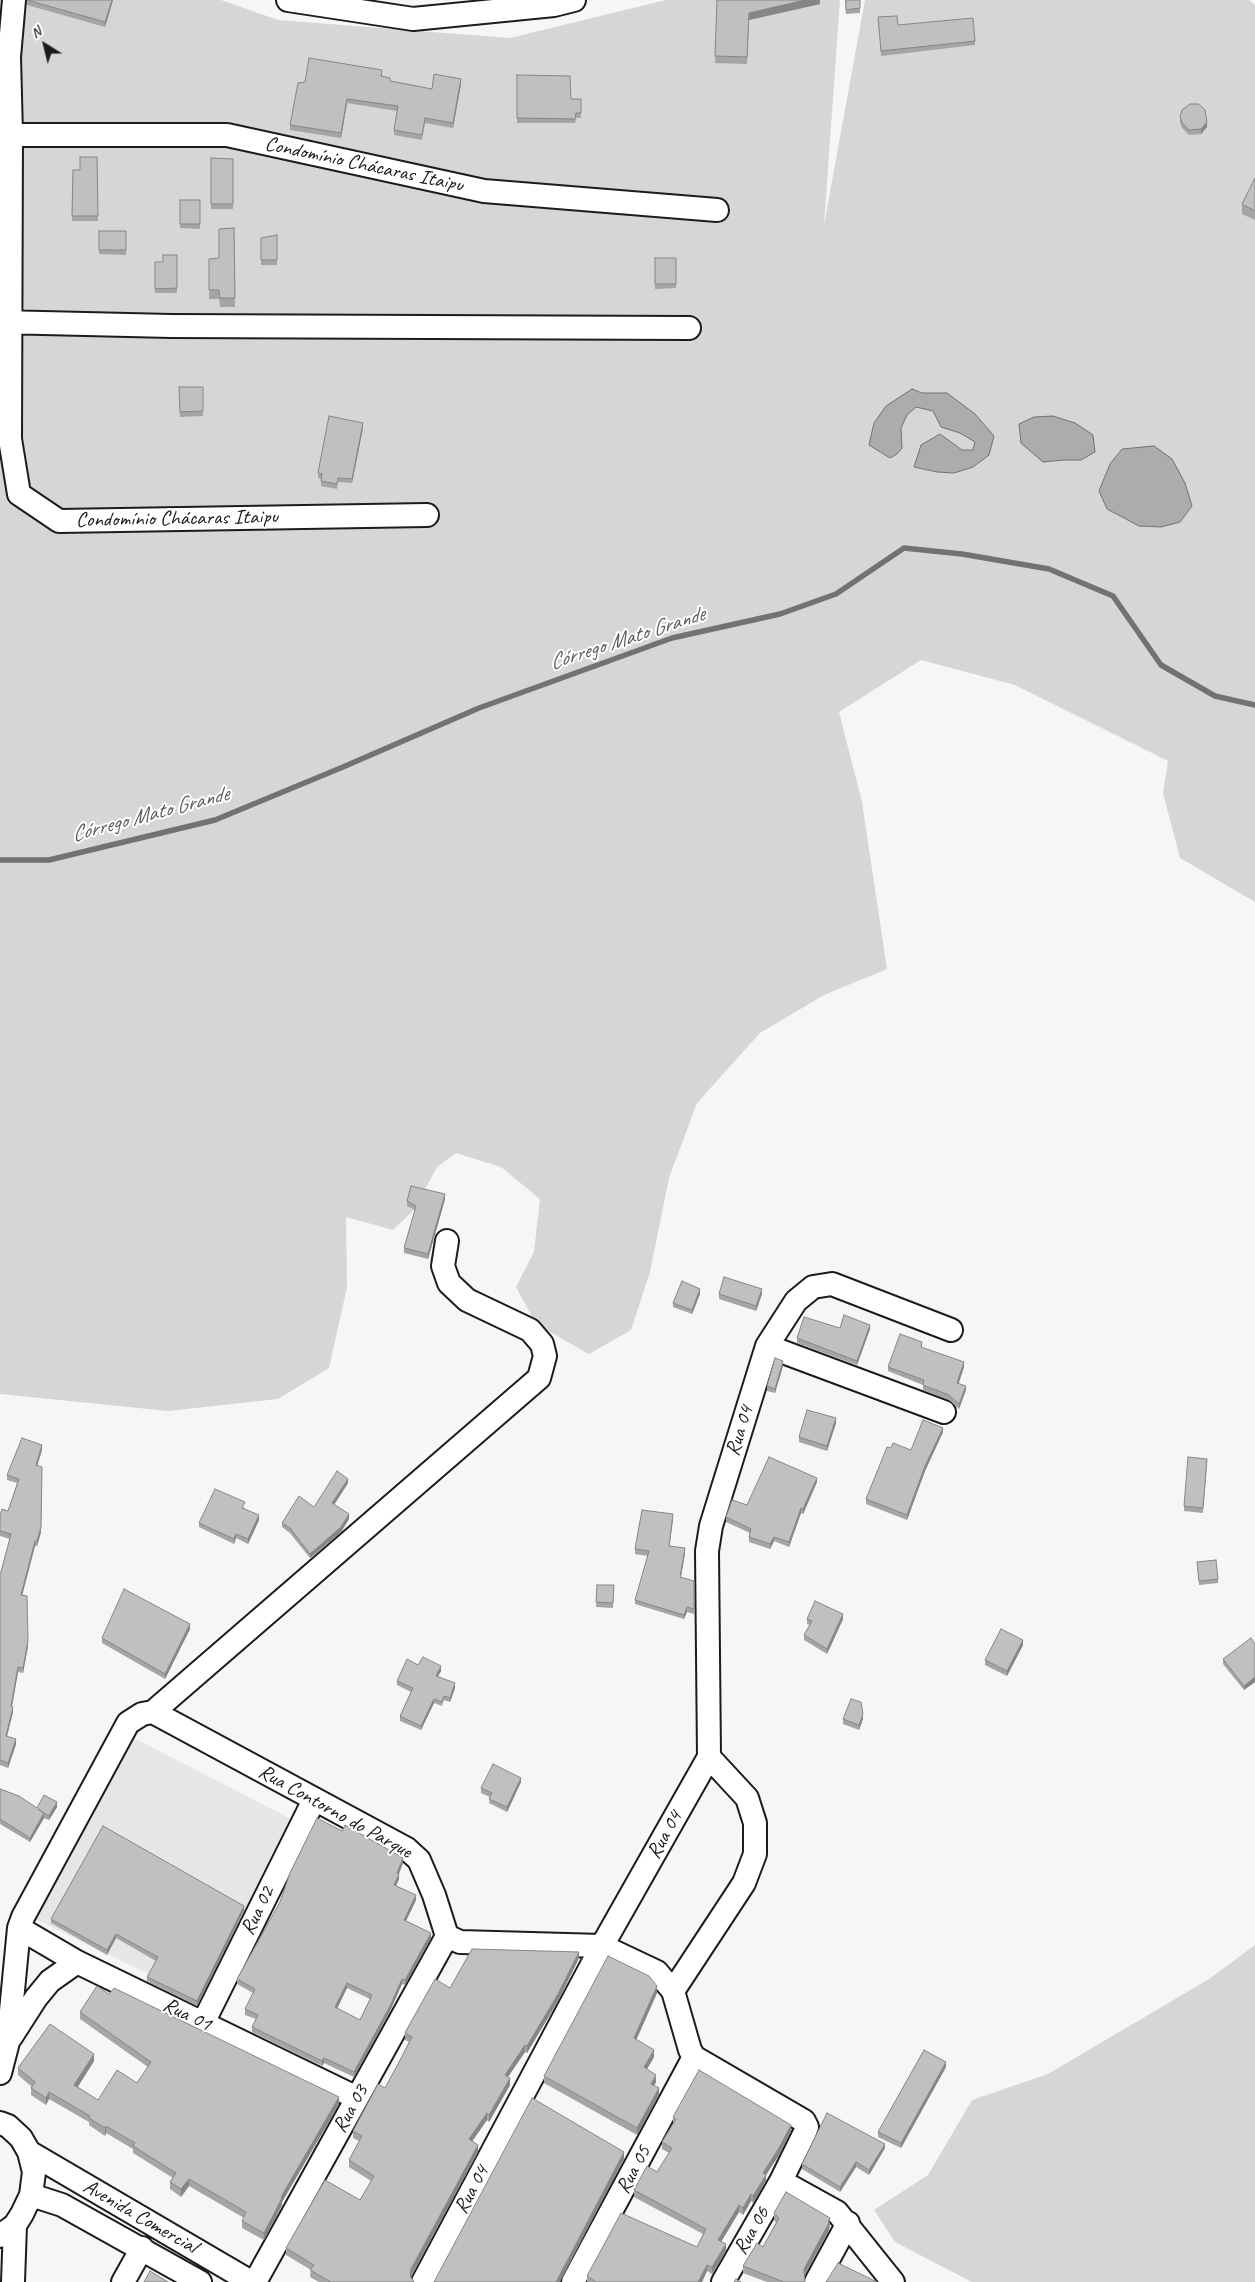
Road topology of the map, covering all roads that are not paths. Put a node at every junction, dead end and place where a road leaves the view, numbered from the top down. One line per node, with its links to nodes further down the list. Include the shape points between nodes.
1 (14, 0): 4 (street, Condomínio Chácaras Itaipu)
2 (290, 0): 3 (street, via 413,19 554,5)
3 (574, 0)
4 (5, 134): 5 (street, Condomínio Chácaras Itaipu, via 226,135 484,191); 6 (street, Condomínio Chácaras Itaipu)
5 (717, 210)
6 (5, 321): 7 (street, via 171,326); 8 (street, Condomínio Chácaras Itaipu, via 10,439 19,494 59,521)
7 (689, 328)
8 (426, 516)
9 (447, 1241): 13 (street, via 443,1266 449,1283 467,1300 530,1330 542,1344 545,1356 539,1378)
10 (951, 1330): 11 (street, Rua 04, via 832,1284 813,1287 796,1301)
11 (767, 1346): 12 (street); 14 (street, Rua 04, via 711,1526 707,1551)
12 (944, 1412)
13 (153, 1712): 15 (street, Rua Contorno do Parque); 16 (street, via 142,1714 128,1723)
14 (709, 1757): 18 (street, Rua 04); 20 (street, via 747,1798 755,1823 755,1854 744,1883)
15 (314, 1800): 17 (street, Rua Contorno do Parque, via 407,1849 419,1860); 21 (street, Rua 02)
16 (20, 1928): 19 (street, Rua 01); 22 (street)
17 (447, 1936): 18 (street, via 460,1942); 25 (street, Rua 03)
18 (602, 1946): 20 (street, via 657,1972); 40 (street, Rua 04)
19 (77, 1962): 21 (street, Rua 01); 22 (street, via 50,1981)
20 (673, 1991): 23 (street)
21 (203, 2023): 25 (street, Rua 01)
22 (8, 2042): 24 (street)
23 (694, 2057): 28 (street, via 804,2121 807,2127); 41 (street, Rua 05)
24 (0, 2073)
25 (357, 2098): 39 (street, Rua 03)
26 (0, 2123): 27 (street, via 21,2138)
27 (29, 2152): 29 (street, via 34,2172); 38 (street, Avenida Comercial)
28 (781, 2181): 30 (street, via 837,2212); 42 (street, Rua 06)
29 (31, 2195): 31 (street); 32 (street, Avenida Comercial, via 62,2205)
30 (848, 2223): 43 (street); 44 (street)
31 (8, 2230): 35 (street)
32 (142, 2248): 36 (street); 37 (street, Avenida Comercial)
33 (0, 2268): 34 (street)
34 (7, 2282)
35 (12, 2282)
36 (123, 2282)
37 (200, 2282)
38 (251, 2282)
39 (255, 2282)
40 (422, 2282)
41 (574, 2282)
42 (723, 2282)
43 (816, 2282)
44 (893, 2282)

